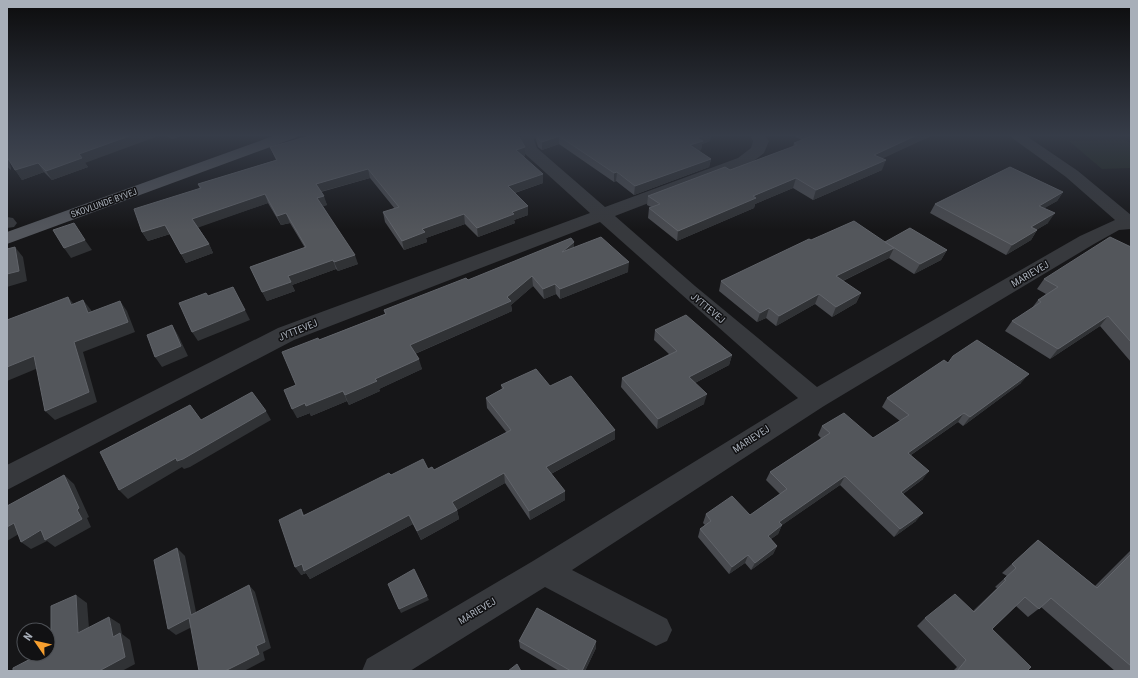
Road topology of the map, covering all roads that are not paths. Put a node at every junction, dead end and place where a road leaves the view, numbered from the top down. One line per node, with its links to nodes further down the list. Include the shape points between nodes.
1 (172, 167): 9 (main road, SKOVLUNDE BYVEJ)
2 (193, 167): 9 (main road, SKOVLUNDE BYVEJ)
3 (549, 167): 7 (street, JYTTEVEJ)
4 (729, 167): 7 (street, JYTTEVEJ)
5 (1061, 167): 8 (street)
6 (1075, 167): 8 (street)
7 (604, 214): 10 (street, JYTTEVEJ, via 688,291); 11 (street, JYTTEVEJ, via 286,334)
8 (1131, 221): 10 (street, MARIEVEJ, via 1115,225 1087,240)
9 (7, 227)
10 (815, 399): 12 (street, MARIEVEJ)
11 (7, 478)
12 (544, 571): 13 (street); 14 (street, MARIEVEJ)
13 (656, 630)
14 (379, 671)

